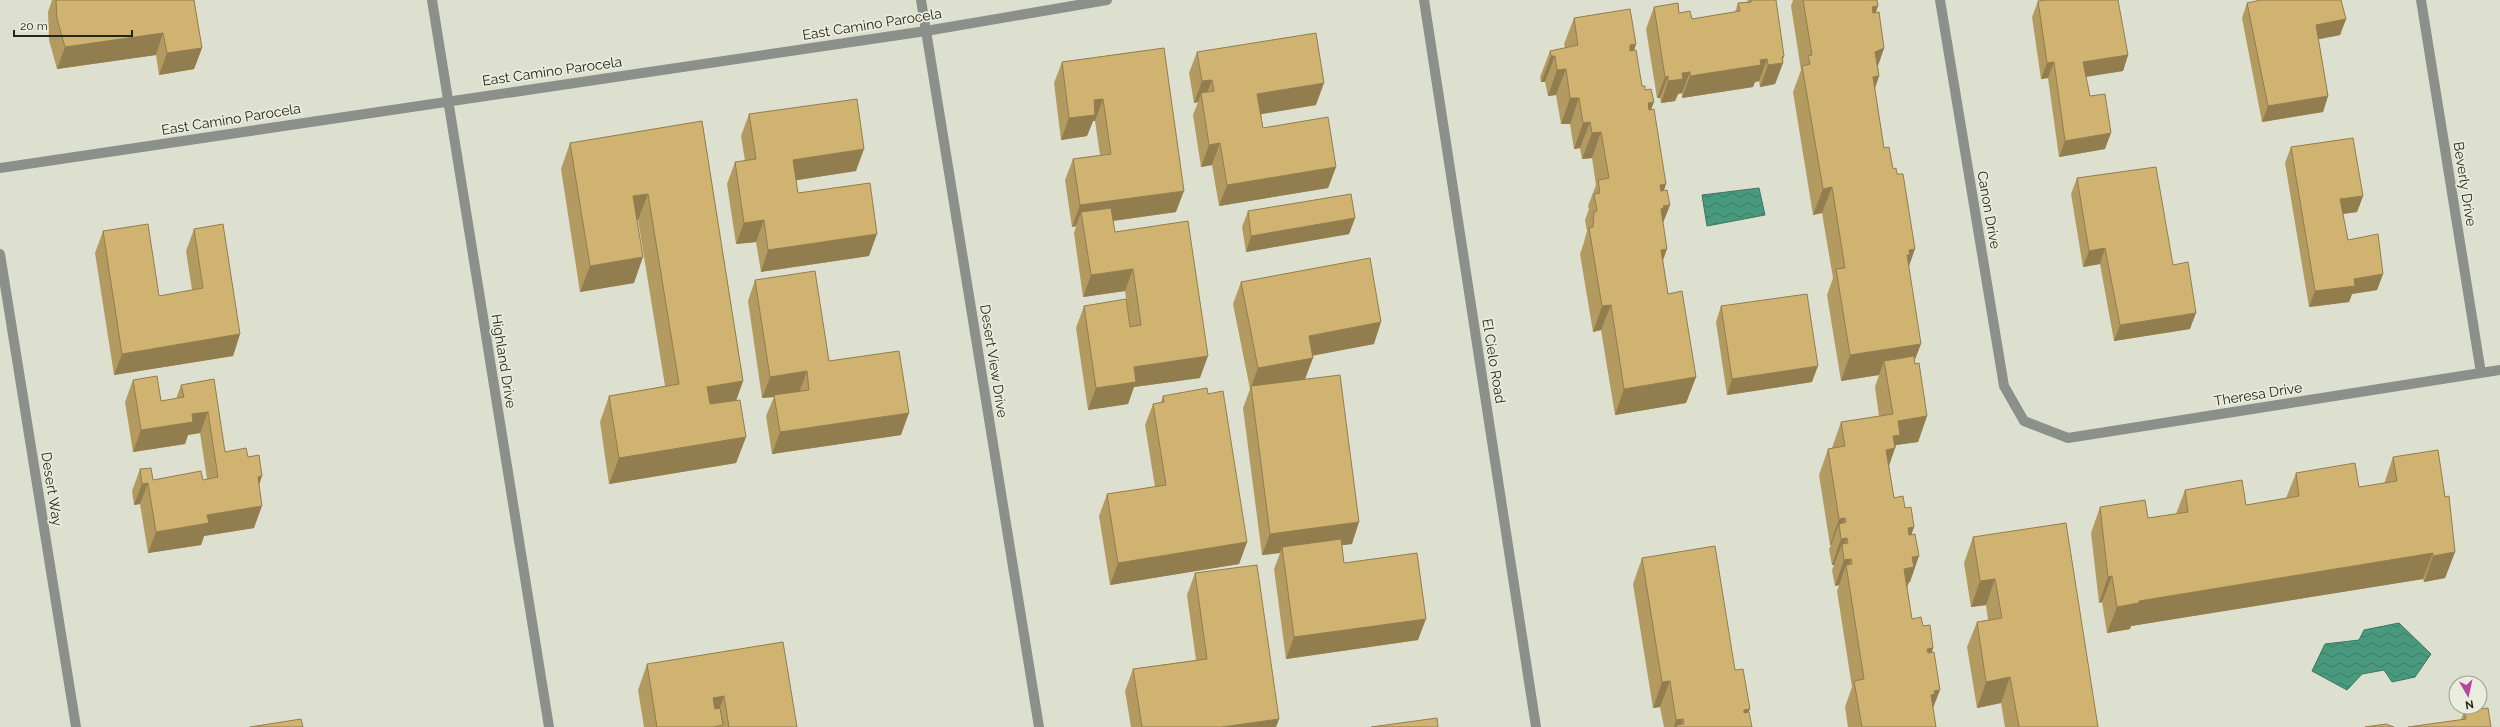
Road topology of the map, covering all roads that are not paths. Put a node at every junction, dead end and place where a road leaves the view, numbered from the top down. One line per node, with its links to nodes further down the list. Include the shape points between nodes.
1 (432, 0): 8 (street, Highland Drive)
2 (921, 0): 7 (street, Desert View Drive)
3 (1107, 0): 7 (street, East Camino Parocela)
4 (1424, 0): 17 (street, El Cielo Road)
5 (1940, 0): 13 (street, Canon Drive, via 2004,386)
6 (2421, 0): 12 (street, Beverly Drive)
7 (926, 31): 8 (street, East Camino Parocela); 16 (street, Desert View Drive)
8 (447, 101): 9 (street, East Camino Parocela); 15 (street, Highland Drive)
9 (0, 168)
10 (0, 254): 14 (street, Desert Way)
11 (2500, 370): 12 (street, Theresa Drive)
12 (2481, 373): 13 (street, Theresa Drive, via 2068,438)
13 (2024, 421)
14 (76, 727)
15 (549, 727)
16 (1039, 727)
17 (1536, 727)

